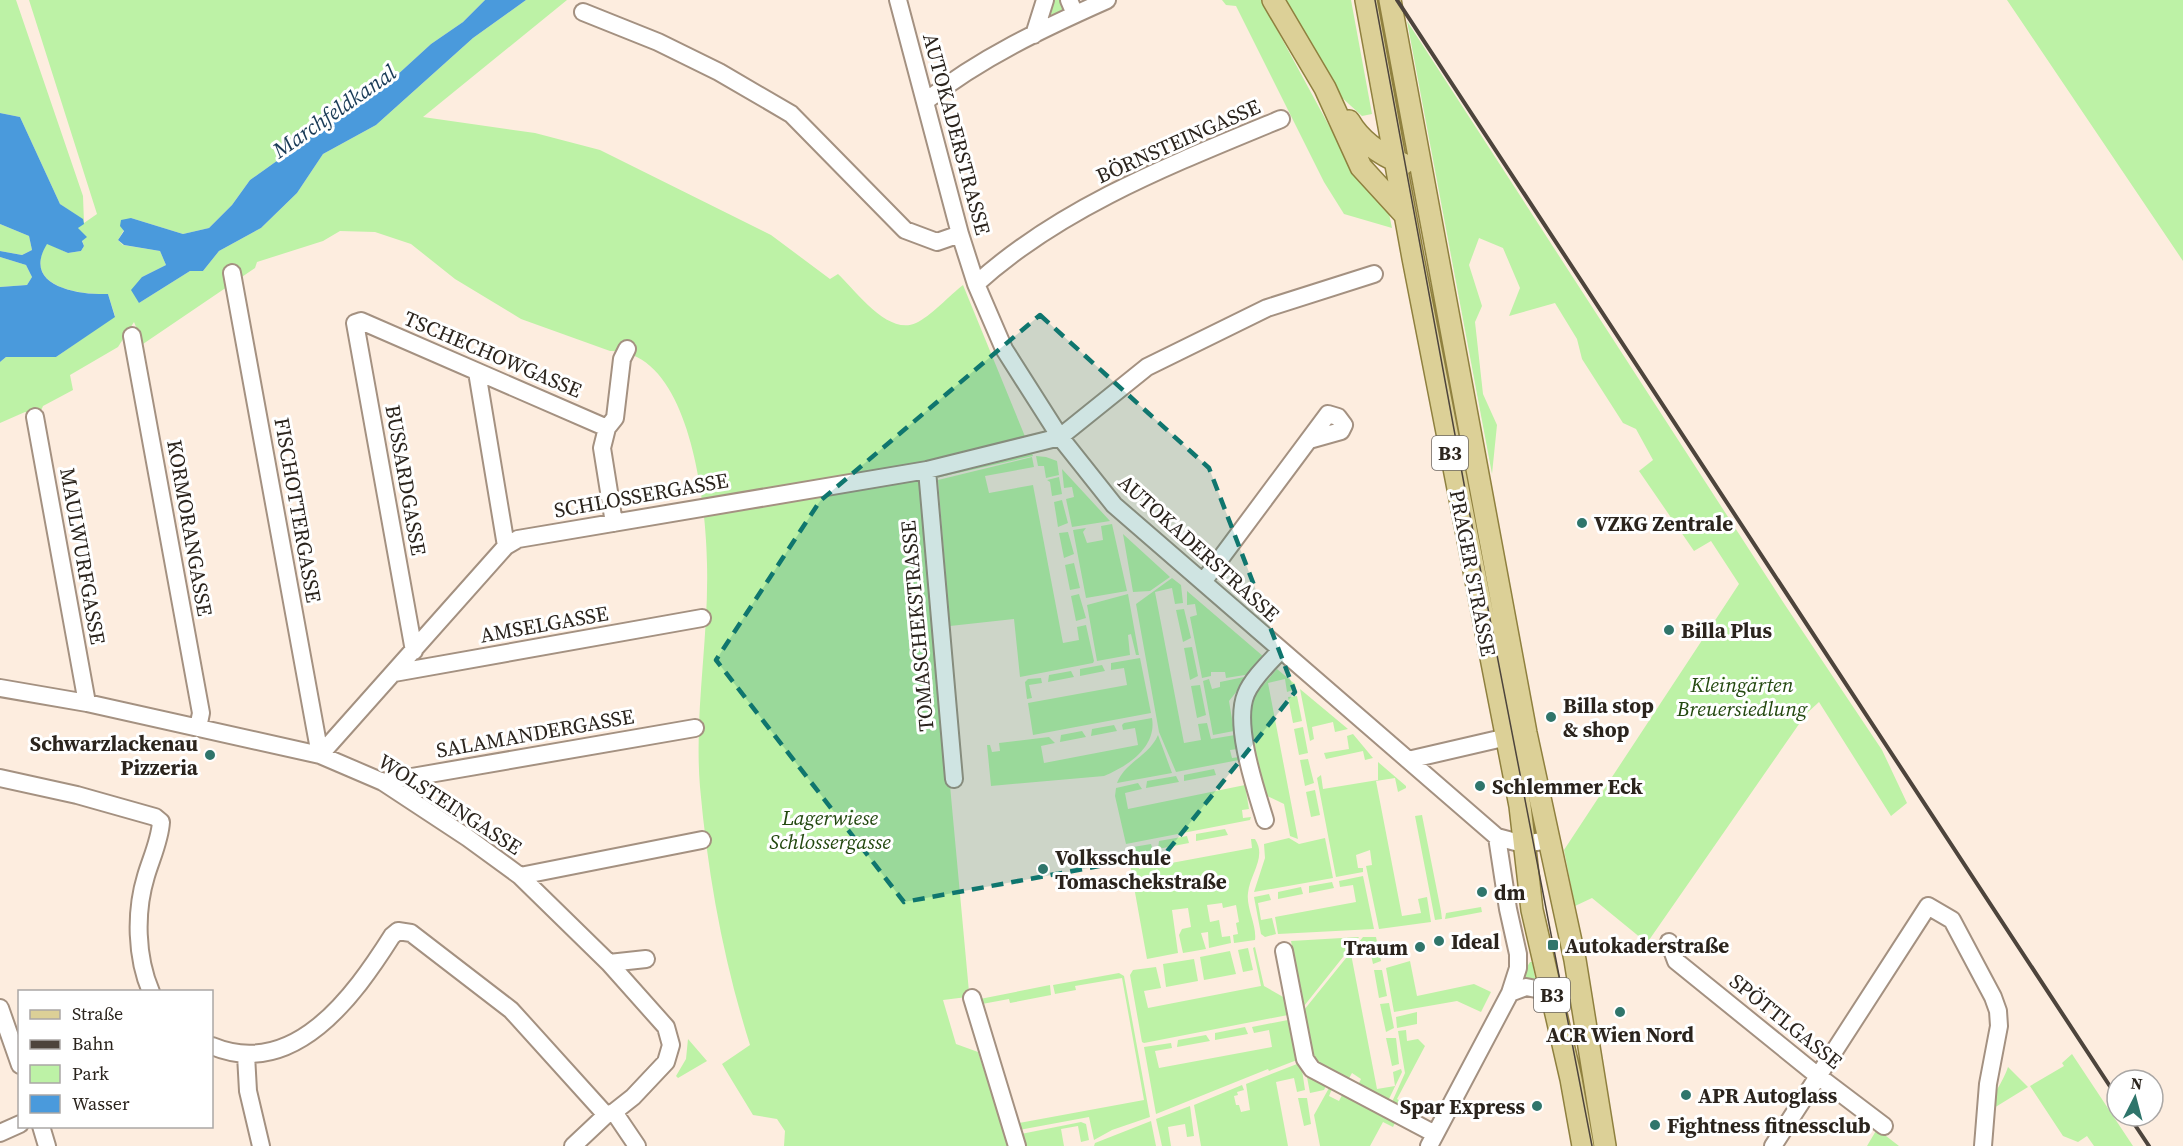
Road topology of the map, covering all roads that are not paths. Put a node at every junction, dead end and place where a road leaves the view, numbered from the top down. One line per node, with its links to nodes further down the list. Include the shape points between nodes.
1 (898, 0): 12 (street, AUTOKADERSTRASSE)
2 (1045, 0): 9 (street)
3 (1107, 0): 7 (street)
4 (1273, 0): 10 (main road)
5 (1366, 0): 11 (main road, PRAGER STRASSE / B3)
6 (1390, 0): 15 (main road, PRAGER STRASSE / B3)
7 (1072, 7): 9 (street)
8 (583, 12): 20 (street, via 709,67 791,114 905,230 938,242)
9 (1034, 35): 12 (street, via 951,81)
10 (1325, 88): 13 (main road); 16 (main road)
11 (1382, 90): 13 (main road, via 1382,107 1373,123 1358,123); 17 (main road, PRAGER STRASSE / B3)
12 (926, 101): 20 (street, AUTOKADERSTRASSE)
13 (1346, 115): 17 (main road, via 1356,133)
14 (1281, 119): 23 (street, BÖRNSTEINGASSE, via 1147,175 1007,256)
15 (1418, 141): 17 (main road); 18 (main road, PRAGER STRASSE / B3)
16 (1352, 149): 17 (main road, via 1376,167); 19 (main road, via 1361,167)
17 (1400, 165): 18 (main road, via 1420,179); 19 (main road, PRAGER STRASSE / B3)
18 (1428, 200): 44 (main road, PRAGER STRASSE / B3)
19 (1404, 214): 44 (main road, PRAGER STRASSE / B3)
20 (960, 234): 23 (street, AUTOKADERSTRASSE)
21 (232, 273): 45 (street, FISCHOTTERGASSE)
22 (1374, 274): 30 (street, via 1267,308 1148,366)
23 (976, 284): 30 (street, AUTOKADERSTRASSE, via 1004,349)
24 (361, 321): 27 (street, TSCHECHOWGASSE); 37 (street, BUSSARDGASSE, via 355,323)
25 (132, 336): 42 (street, KORMORANGASSE, via 201,713)
26 (627, 349): 29 (street, via 622,359 615,418)
27 (477, 372): 29 (street, TSCHECHOWGASSE); 34 (street)
28 (35, 417): 41 (street, MAULWURFGASSE)
29 (607, 428): 33 (street, via 602,448)
30 (1060, 437): 32 (street, SCHLOSSERGASSE); 35 (street, AUTOKADERSTRASSE, via 1114,505)
31 (1309, 440): 35 (street)
32 (927, 470): 33 (street, SCHLOSSERGASSE); 48 (street, TOMASCHEKSTRASSE)
33 (614, 523): 34 (street, SCHLOSSERGASSE, via 532,536)
34 (506, 546): 37 (street, SCHLOSSERGASSE)
35 (1203, 582): 38 (street, AUTOKADERSTRASSE)
36 (702, 618): 39 (street, AMSELGASSE)
37 (414, 651): 39 (street, SCHLOSSERGASSE)
38 (1280, 651): 46 (street, AUTOKADERSTRASSE); 50 (street, via 1246,693 1241,713)
39 (394, 673): 45 (street, SCHLOSSERGASSE)
40 (0, 688): 41 (street, WOLSTEINGASSE)
41 (87, 703): 42 (street, WOLSTEINGASSE)
42 (198, 728): 45 (street, WOLSTEINGASSE)
43 (695, 728): 49 (street, SALAMANDERGASSE)
44 (1516, 735): 46 (street); 53 (main road, PRAGER STRASSE / B3); 54 (main road, PRAGER STRASSE / B3)
45 (320, 755): 49 (street, WOLSTEINGASSE)
46 (1408, 760): 51 (street, AUTOKADERSTRASSE)
47 (0, 777): 60 (street, via 77,795 161,822 145,880 141,912 141,970)
48 (954, 779)
49 (383, 782): 55 (street, WOLSTEINGASSE)
50 (1265, 820)
51 (1497, 837): 54 (street, AUTOKADERSTRASSE); 63 (street, via 1518,954)
52 (702, 840): 55 (street)
53 (1549, 840): 54 (street, AUTOKADERSTRASSE); 61 (main road, PRAGER STRASSE / B3)
54 (1523, 844): 62 (main road, PRAGER STRASSE / B3, via 1532,910)
55 (520, 876): 59 (street, WOLSTEINGASSE)
56 (1669, 942): 69 (street, SPÖTTLGASSE, via 1676,961)
57 (1284, 951): 75 (street, via 1305,1059 1312,1069)
58 (646, 959): 59 (street)
59 (609, 963): 70 (street, WOLSTEINGASSE, via 666,1027 671,1045 666,1062 633,1097)
60 (150, 990)
61 (1580, 990): 62 (street); 82 (main road, PRAGER STRASSE / B3)
62 (1551, 992): 63 (street, via 1526,987); 81 (main road, PRAGER STRASSE / B3)
63 (1510, 993): 75 (street)
64 (972, 998): 80 (street)
65 (0, 1008): 68 (street)
66 (213, 1046): 67 (street)
67 (246, 1055): 70 (street, via 285,1047 311,1034 347,1001 392,936 398,931 411,933 511,1010); 77 (street, via 248,1091)
68 (18, 1059)
69 (1818, 1076): 72 (street, SPÖTTLGASSE); 83 (street); 84 (street, via 1928,906 1952,920 1998,1011)
70 (610, 1113): 78 (street, WOLSTEINGASSE); 79 (street)
71 (18, 1125): 74 (street)
72 (1884, 1126)
73 (41, 1128): 76 (street)
74 (0, 1133)
75 (1432, 1140)
76 (47, 1146)
77 (261, 1146)
78 (573, 1146)
79 (637, 1146)
80 (1017, 1146)
81 (1583, 1146)
82 (1605, 1146)
83 (1773, 1146)
84 (1983, 1146)

